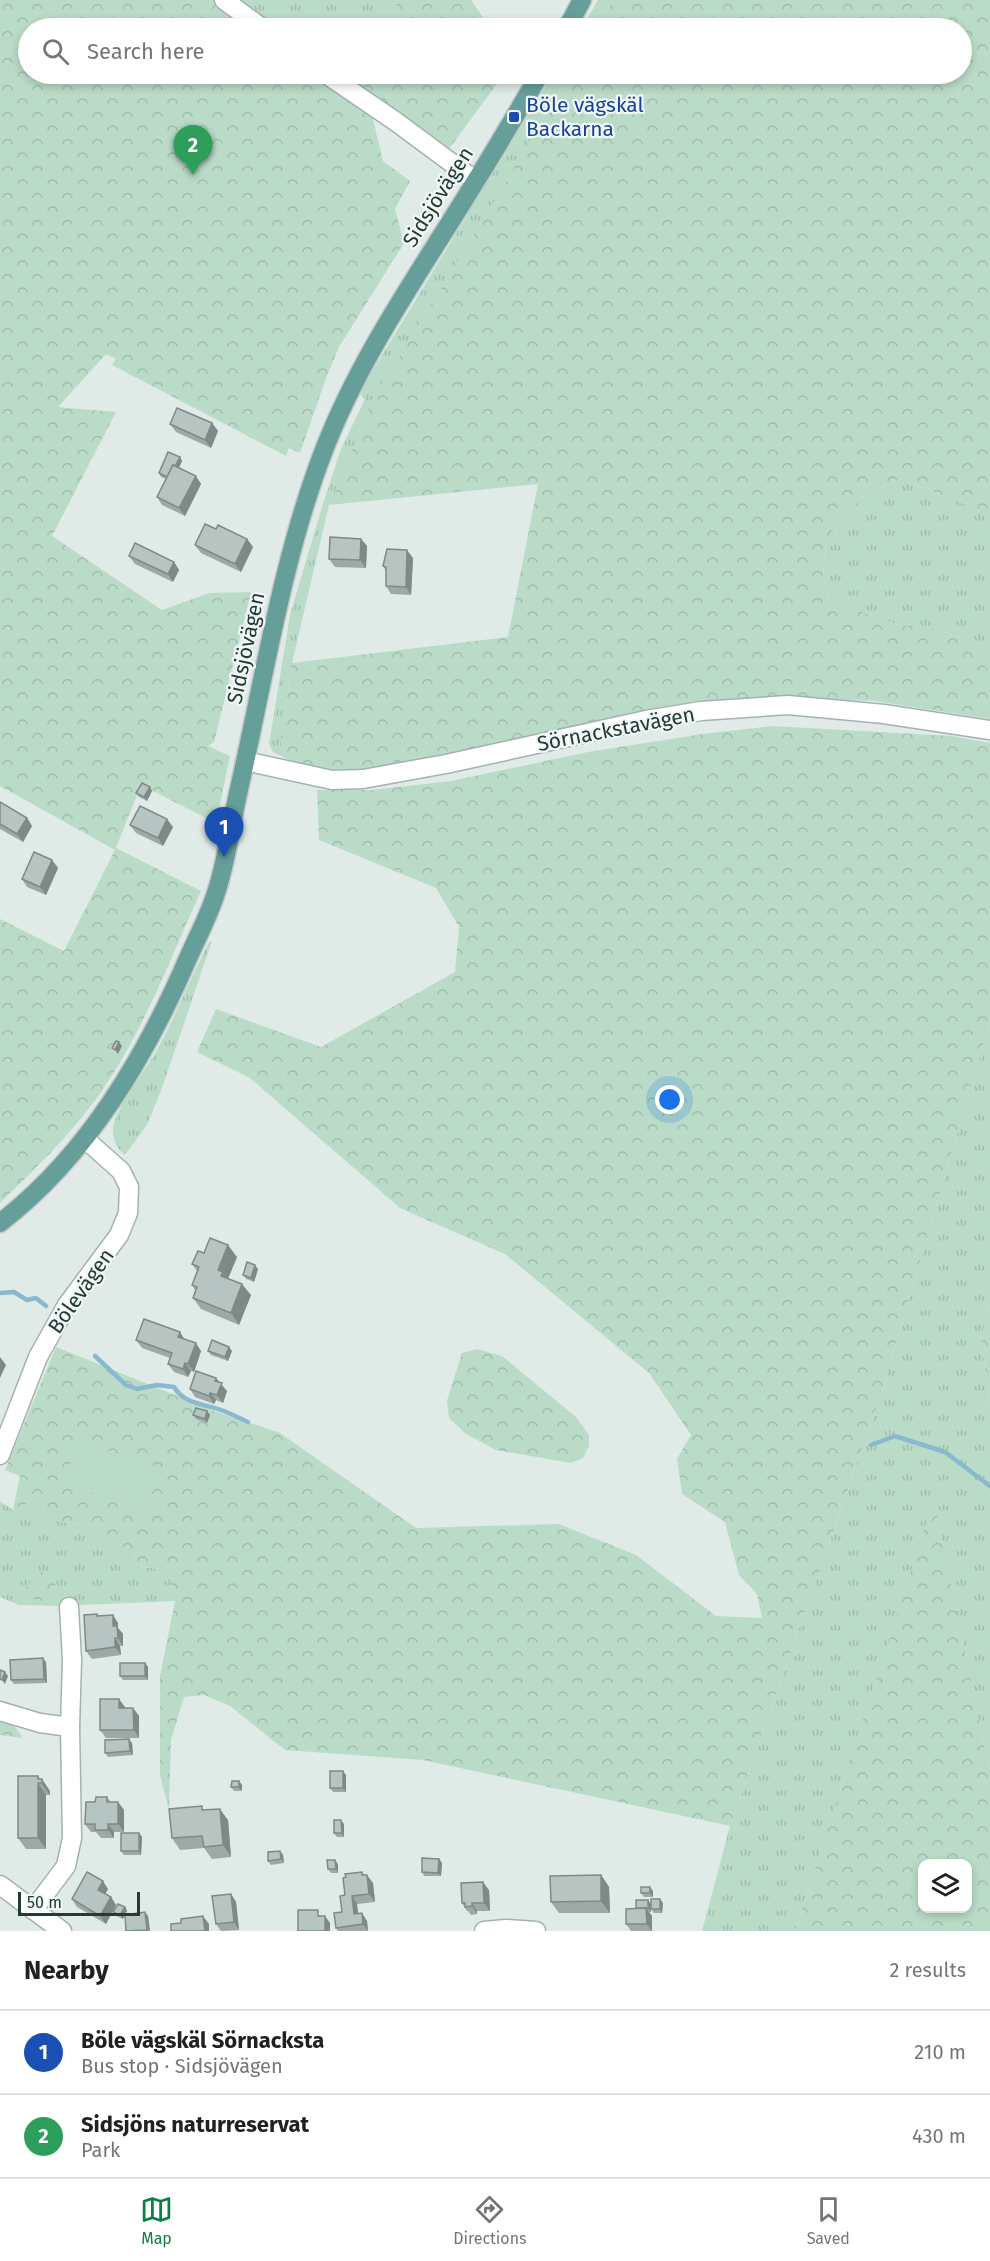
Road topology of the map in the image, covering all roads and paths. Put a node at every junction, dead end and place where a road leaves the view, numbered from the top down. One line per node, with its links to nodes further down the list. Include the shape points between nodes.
1 (224, 0): 3 (street)
2 (582, 0): 4 (main road)
3 (248, 18)
4 (572, 18)
5 (341, 84): 7 (street)
6 (534, 84): 7 (main road, Sidsjövägen)
7 (476, 181): 9 (main road, Sidsjövägen, via 400,299 351,388 325,447 278,603)
8 (990, 730): 9 (street, Sörnackstavägen, via 788,705 701,711 646,720 363,779 332,780)
9 (245, 761): 10 (main road, Sidsjövägen, via 215,896 182,974 149,1041 109,1108)
10 (84, 1139): 11 (main road, Sidsjövägen); 12 (street, Bölevägen, via 121,1171 129,1187 128,1213 119,1235 68,1305 38,1357)
11 (0, 1222)
12 (0, 1455)
13 (69, 1608): 15 (street)
14 (0, 1711): 15 (street)
15 (70, 1727): 17 (street, via 72,1838 66,1866)
16 (0, 1885): 17 (street)
17 (33, 1910): 18 (street)
18 (62, 1931)
19 (484, 1931): 20 (street)
20 (536, 1931)

